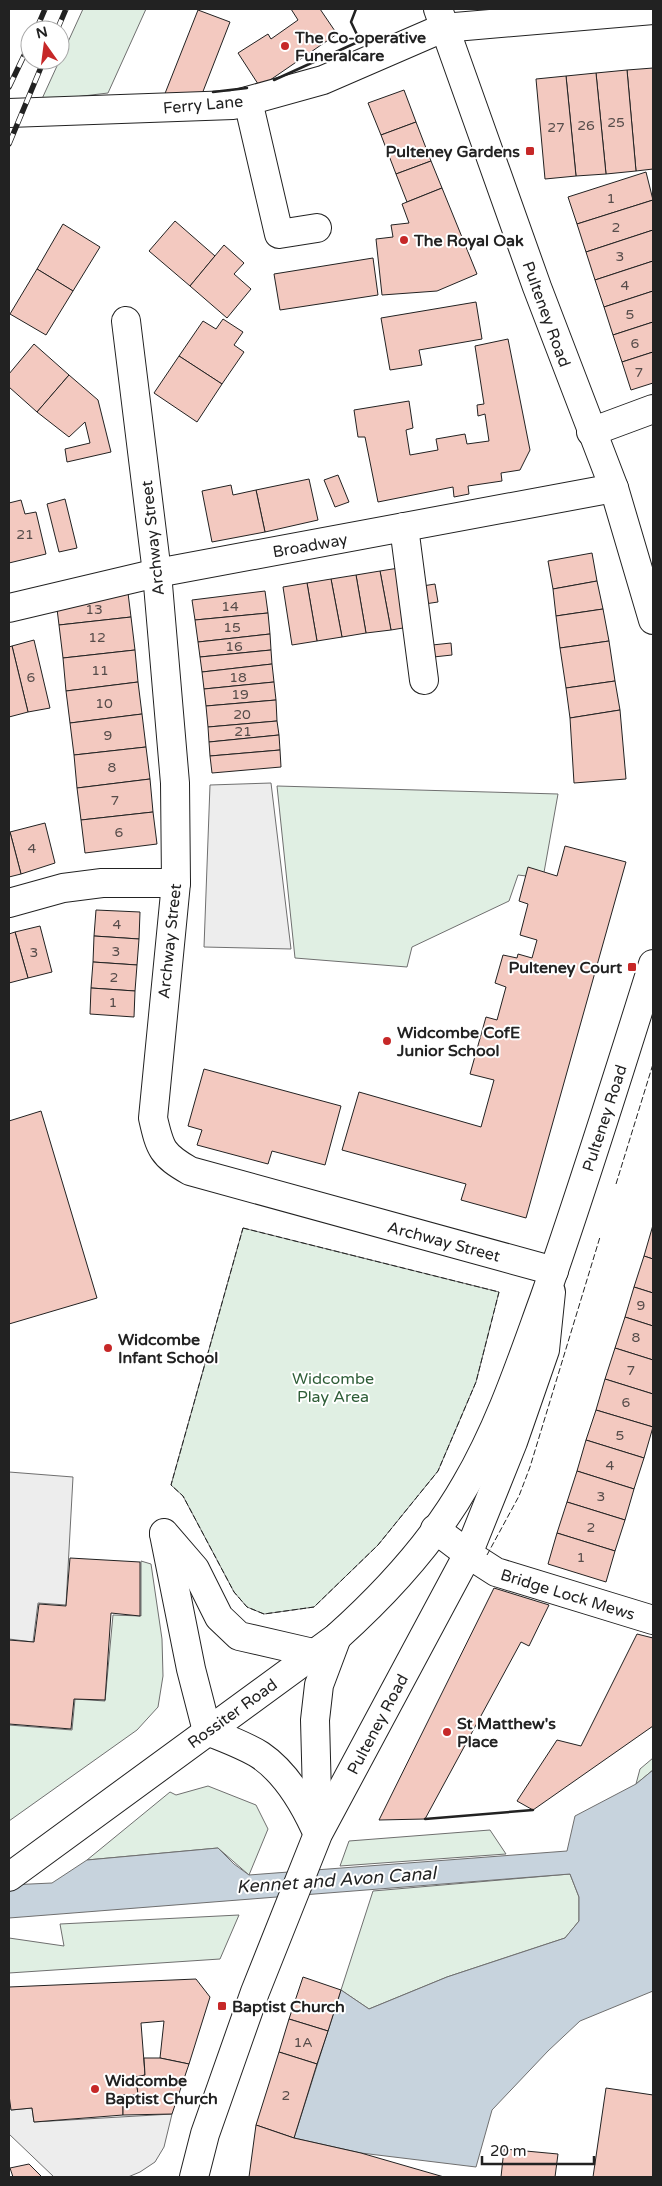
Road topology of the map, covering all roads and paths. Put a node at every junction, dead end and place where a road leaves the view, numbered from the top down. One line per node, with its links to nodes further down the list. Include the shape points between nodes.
1 (653, 10): 2 (main road)
2 (441, 18): 3 (main road, Ferry Lane, via 324,80); 8 (main road, Pulteney Road)
3 (248, 101): 4 (main road, Ferry Lane, via 233,105); 5 (main road, via 280,234)
4 (9, 113)
5 (317, 228)
6 (126, 321): 11 (main road, Archway Street)
7 (653, 409): 8 (main road)
8 (590, 432): 9 (main road, Pulteney Road)
9 (614, 488): 10 (main road, Broadway); 13 (main road, Pulteney Road)
10 (404, 527): 11 (main road, Broadway); 14 (main road)
11 (157, 573): 12 (main road, Broadway); 15 (main road, Archway Street, via 175,783)
12 (9, 608)
13 (653, 620)
14 (424, 680)
15 (176, 883): 16 (main road, via 102,882 63,888); 18 (main road, Archway Street, via 153,1118 158,1139 168,1159 190,1171)
16 (9, 903)
17 (653, 964): 18 (main road, Pulteney Road)
18 (554, 1271): 19 (main road, Pulteney Road, via 491,1438 466,1485); 20 (main road, Pulteney Road, via 545,1350 514,1442)
19 (435, 1529): 20 (main road, Bridge Lock Mews); 22 (main road, Rossiter Road, via 379,1599)
20 (468, 1554): 21 (main road, Bridge Lock Mews, via 496,1572); 25 (main road, Pulteney Road)
21 (653, 1620)
22 (337, 1637): 23 (main road, Rossiter Road); 25 (main road, via 319,1685 315,1720)
23 (313, 1653): 24 (main road, Rossiter Road); 24 (main road, via 240,1636 219,1617 195,1569 164,1533)
24 (207, 1731): 25 (main road, via 260,1755 277,1770 307,1810); 26 (main road, Rossiter Road)
25 (315, 1844): 27 (main road, Pulteney Road, via 282,1922 205,2134)
26 (18, 1870)
27 (194, 2177)

